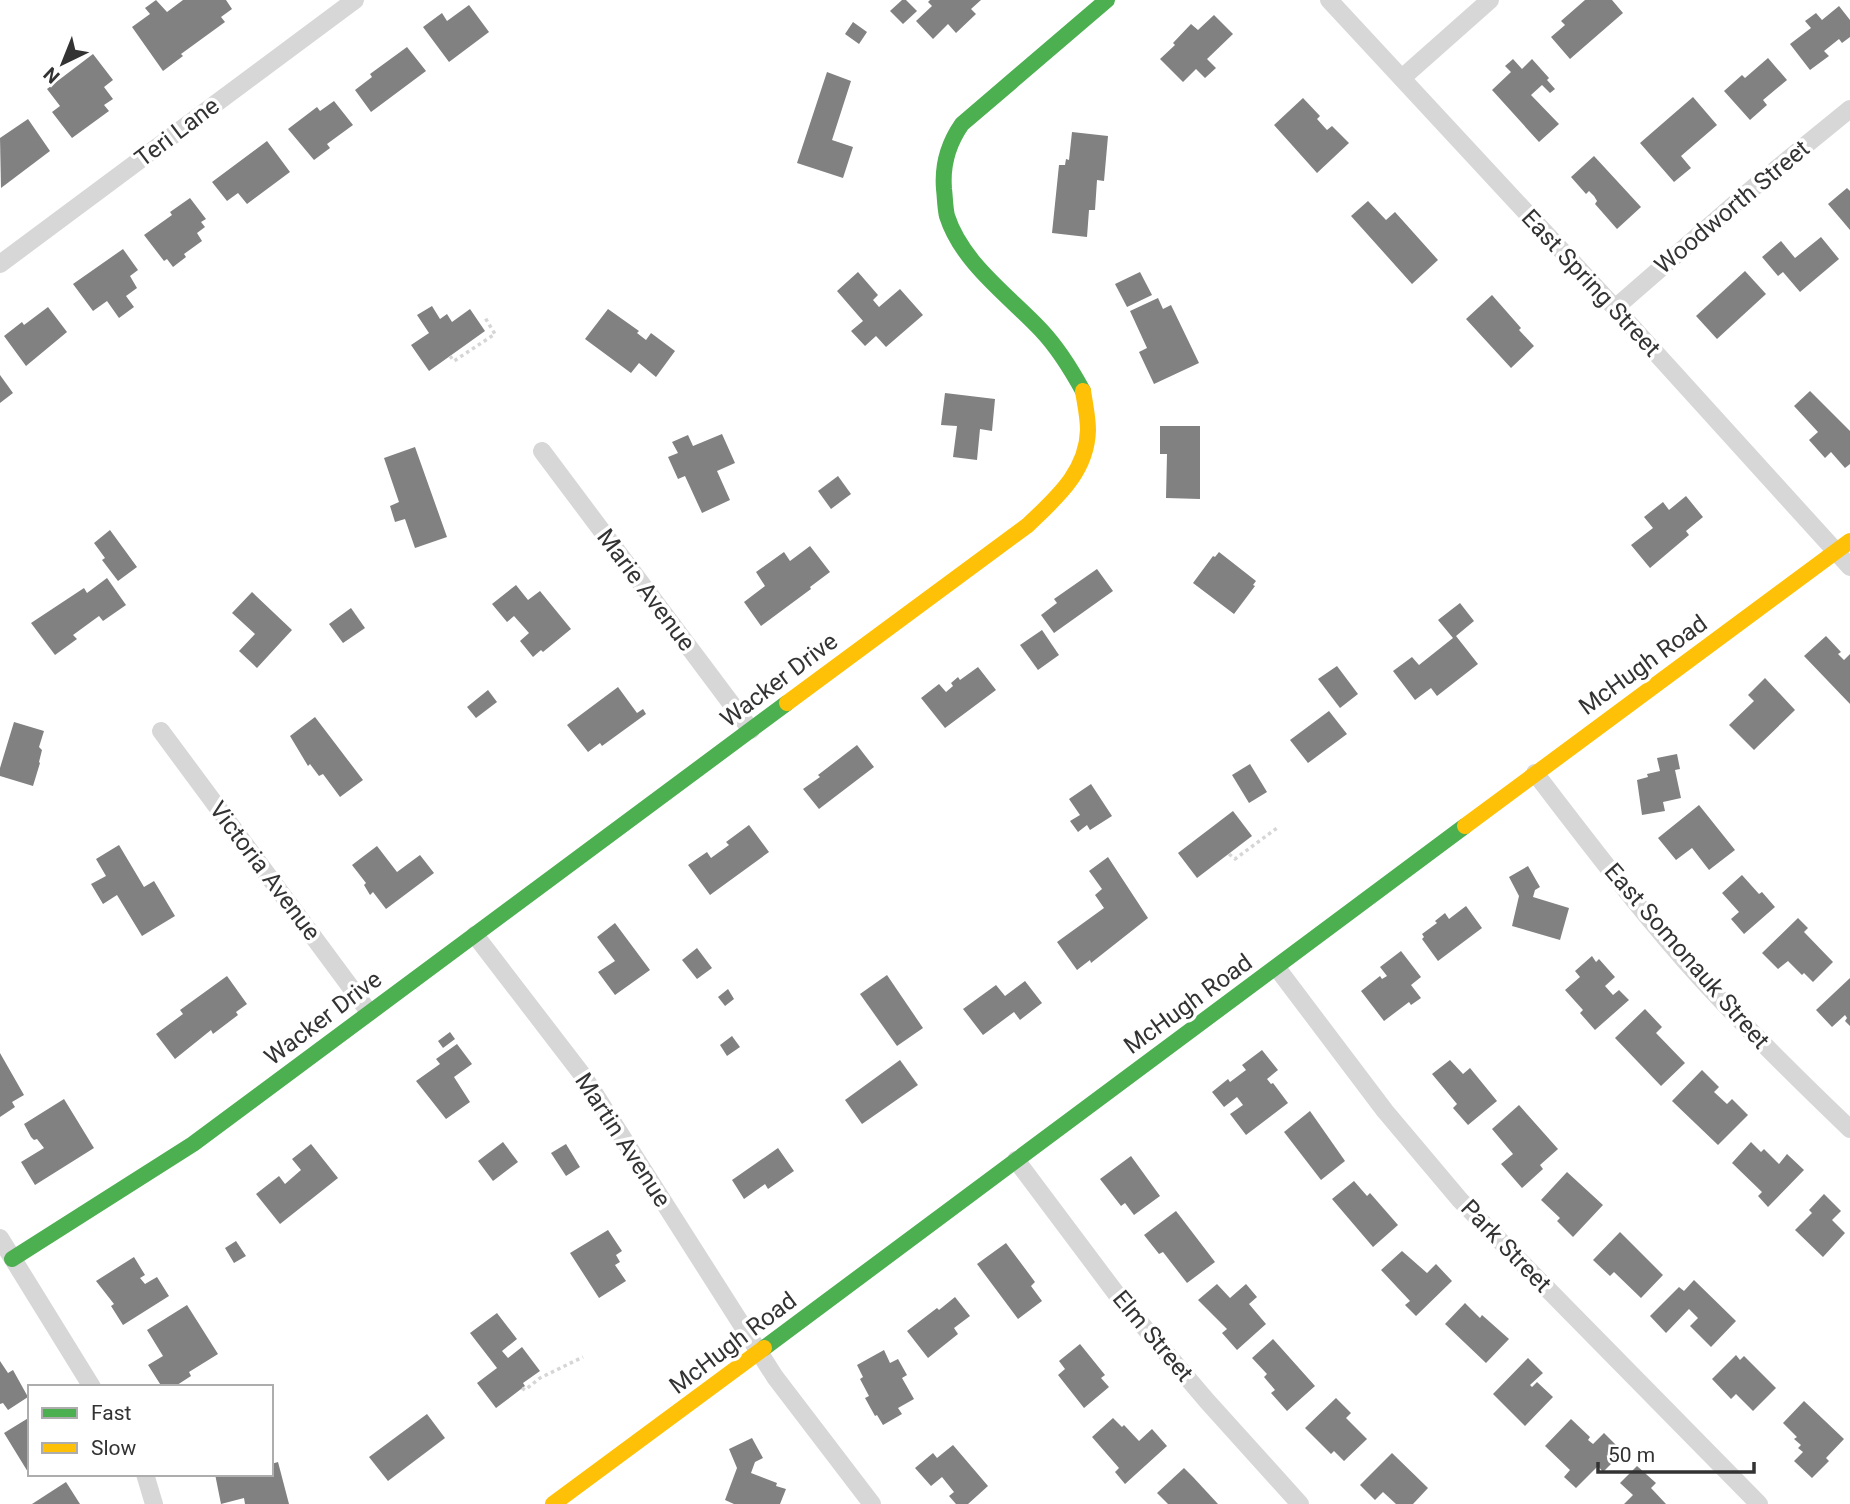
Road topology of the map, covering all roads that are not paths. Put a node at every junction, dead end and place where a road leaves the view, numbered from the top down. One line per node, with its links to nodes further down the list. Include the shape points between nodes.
1 (355, 0): 7 (street, Teri Lane)
2 (1107, 0): 12 (street, Wacker Drive, via 962,124 950,141 942,192 958,241 1055,346 1085,392 1087,446 1076,473 1028,525)
3 (1329, 0): 5 (street, East Spring Street)
4 (1490, 0): 5 (street)
5 (1402, 78): 8 (street, East Spring Street)
6 (1850, 109): 8 (street, Woodworth Street)
7 (0, 264)
8 (1615, 308): 10 (street, East Spring Street)
9 (542, 451): 12 (street, Marie Avenue)
10 (1843, 546): 11 (street, East Spring Street); 14 (street, McHugh Road)
11 (1850, 567)
12 (751, 730): 15 (street, Wacker Drive)
13 (161, 731): 17 (street, Victoria Avenue)
14 (1535, 773): 16 (street, McHugh Road); 18 (street, East Somonauk Street, via 1701,979)
15 (475, 935): 17 (street, Wacker Drive); 22 (street, Martin Avenue, via 584,1077)
16 (1277, 968): 19 (street, McHugh Road); 29 (street, Park Street, via 1385,1111 1460,1200)
17 (369, 1012): 21 (street, Wacker Drive, via 193,1144)
18 (1850, 1129)
19 (1016, 1160): 22 (street, McHugh Road); 28 (street, Elm Street, via 1121,1300)
20 (0, 1238): 21 (street)
21 (12, 1259): 23 (street)
22 (759, 1353): 26 (street, McHugh Road); 27 (street, Martin Avenue)
23 (91, 1385)
24 (146, 1476): 25 (street)
25 (154, 1504)
26 (553, 1504)
27 (872, 1504)
28 (1300, 1504)
29 (1759, 1504)

